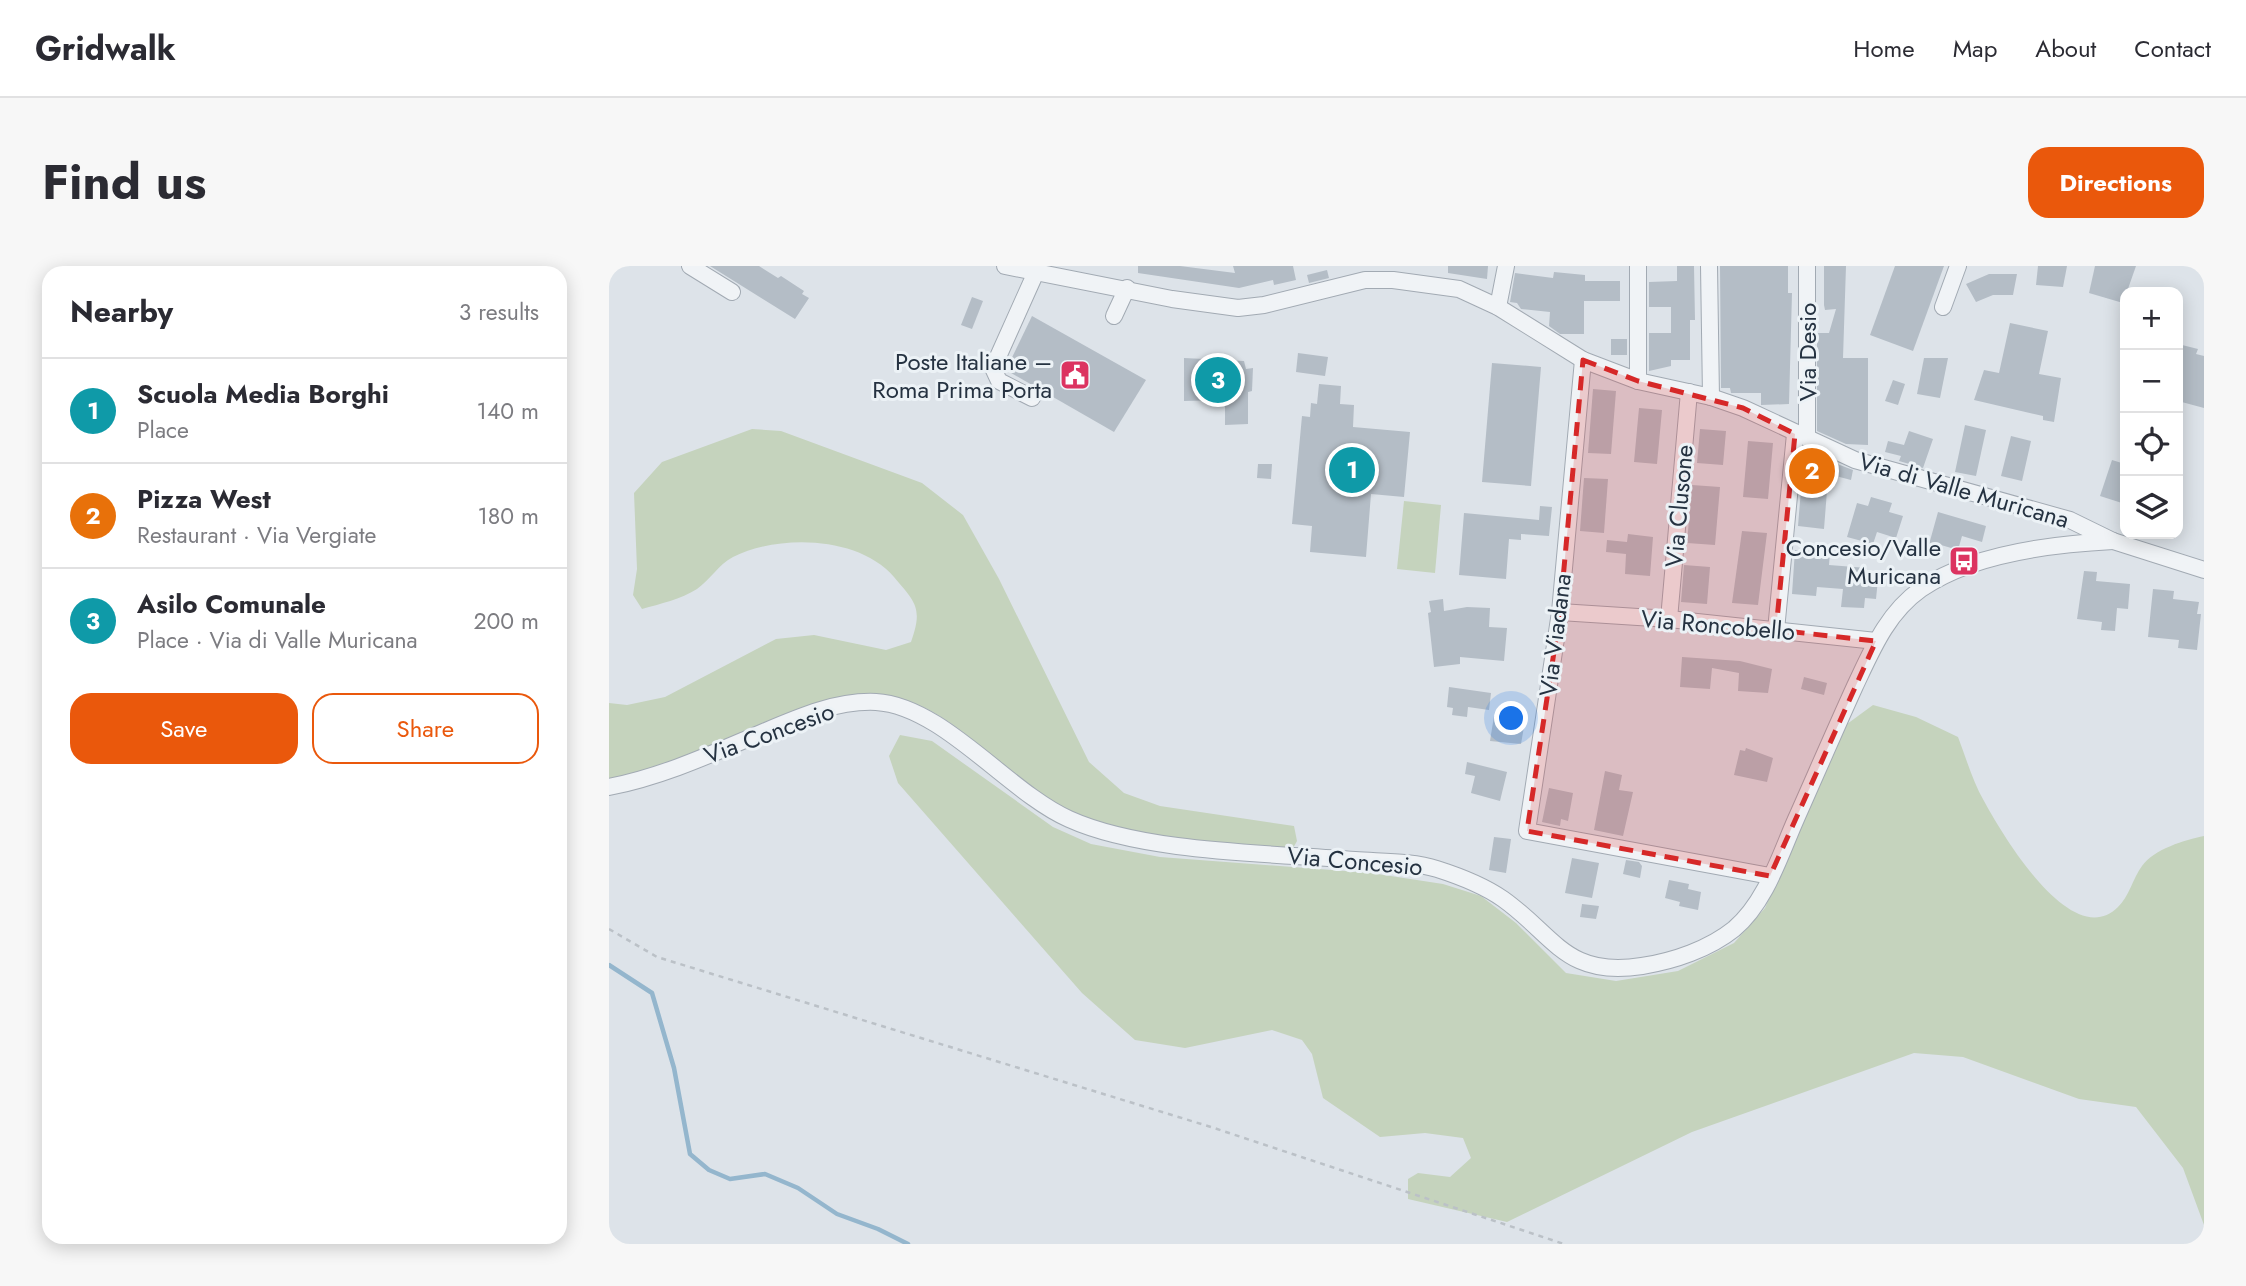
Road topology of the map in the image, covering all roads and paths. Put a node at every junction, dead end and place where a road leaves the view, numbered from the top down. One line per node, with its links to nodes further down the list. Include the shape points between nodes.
1 (690, 266): 10 (street)
2 (1005, 266): 8 (street, Via di Valle Muricana)
3 (1506, 266): 11 (street)
4 (1638, 266): 15 (street)
5 (1709, 266): 17 (street)
6 (1807, 266): 19 (street, Via Desio)
7 (1958, 266): 12 (street)
8 (1036, 272): 9 (street, Via di Valle Muricana); 18 (street, via 993,368 999,381)
9 (1127, 288): 11 (street, Via di Valle Muricana, via 1246,308 1354,282 1393,280 1459,289); 13 (street)
10 (732, 292)
11 (1498, 307): 14 (street, Via di Valle Muricana)
12 (1943, 307)
13 (1114, 316)
14 (1583, 359): 15 (street, Via di Valle Muricana); 22 (street, Via Viadana)
15 (1639, 381): 16 (street, Via di Valle Muricana)
16 (1689, 392): 17 (street, Via di Valle Muricana); 23 (street, Via Clusone)
17 (1711, 397): 19 (street, Via di Valle Muricana)
18 (1032, 398)
19 (1801, 436): 20 (street, Via di Valle Muricana, via 1879,467 2070,520); 24 (street, Via Desio)
20 (2113, 541): 21 (street, Via di Valle Muricana); 25 (street, Via Concesio, via 2033,550 1948,575 1910,598)
21 (2204, 570)
22 (1560, 612): 23 (street, Via Roncobello); 27 (street, Via Viadana, via 1527,831)
23 (1669, 619): 24 (street, Via Roncobello)
24 (1776, 630): 25 (street, Via Roncobello)
25 (1876, 641): 27 (street, Via Concesio)
26 (609, 787): 27 (street, Via Concesio, via 671,771 802,716 874,702 911,712 944,730 1067,819 1118,836 1184,846 1430,866 1492,892 1556,948 1595,966 1646,966 1703,947 1744,919)
27 (1770, 876)
28 (609, 929): 29 (path, via 657,957 1211,1127)
29 (1565, 1244)

